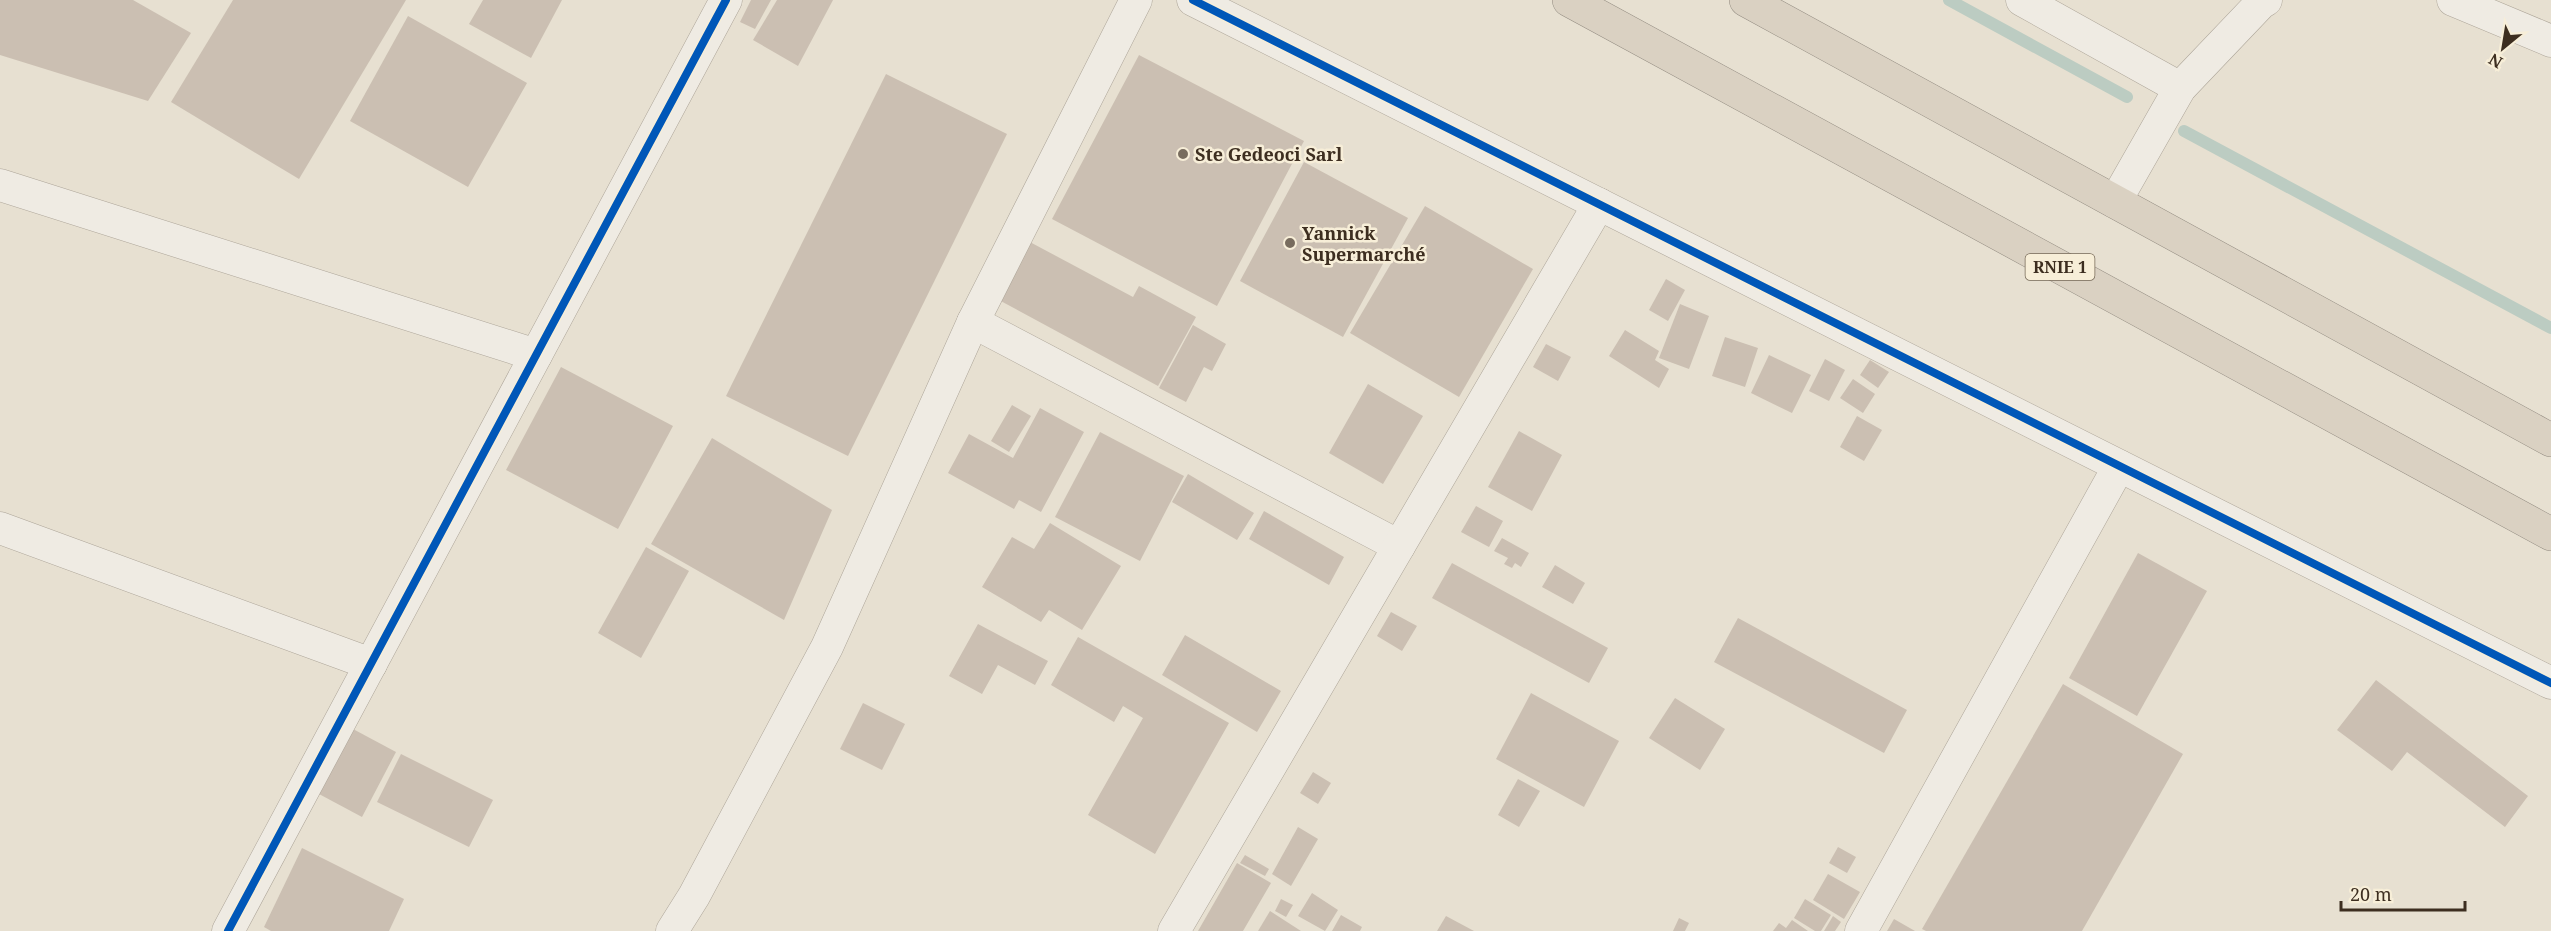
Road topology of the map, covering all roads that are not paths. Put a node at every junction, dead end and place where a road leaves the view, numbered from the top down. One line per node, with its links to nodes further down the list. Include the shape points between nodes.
1 (726, 0): 15 (street)
2 (1136, 0): 14 (street)
3 (1193, 0): 13 (street)
4 (1569, 0): 19 (highway, RNIE 1)
5 (1746, 0): 12 (highway)
6 (2022, 0): 10 (street)
7 (2266, 0): 10 (street)
8 (2453, 0): 9 (street)
9 (2551, 41)
10 (2180, 87): 12 (street)
11 (0, 185): 15 (street)
12 (2115, 202): 16 (highway)
13 (1599, 204): 17 (street); 20 (street)
14 (973, 322): 20 (street); 24 (street, via 827,647)
15 (536, 355): 21 (street)
16 (2551, 440)
17 (2119, 465): 22 (street); 26 (street)
18 (0, 528): 21 (street)
19 (2551, 534)
20 (1399, 546): 25 (street)
21 (371, 664): 23 (street)
22 (2551, 683)
23 (228, 931)
24 (672, 931)
25 (1174, 931)
26 (1861, 931)

